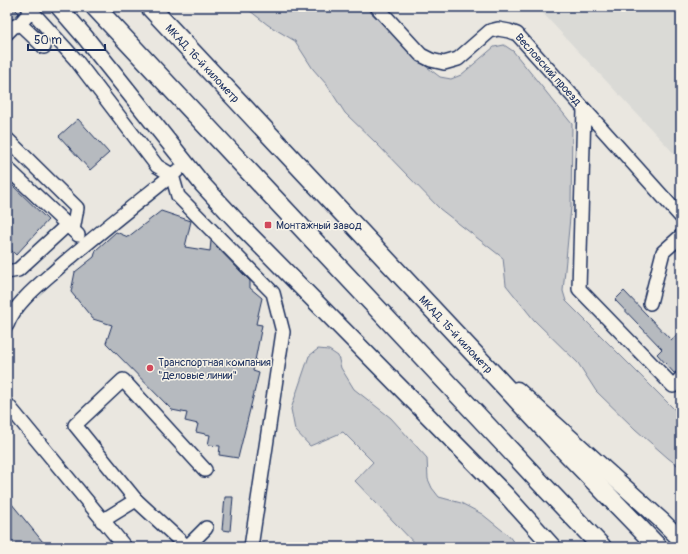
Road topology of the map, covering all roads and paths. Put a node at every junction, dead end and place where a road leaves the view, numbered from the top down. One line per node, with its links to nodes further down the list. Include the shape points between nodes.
1 (59, 7): 12 (main road)
2 (95, 7): 34 (highway)
3 (150, 7): 10 (highway, МКАД, 16-й километр)
4 (377, 7): 9 (street, Весловский проезд, via 422,55 444,63 458,59 490,31 509,30 517,34)
5 (29, 9): 6 (street); 14 (street, via 76,60 157,166)
6 (20, 24): 7 (street); 8 (street)
7 (7, 33)
8 (44, 47)
9 (584, 110): 15 (street, Весловский проезд); 23 (street, via 579,289 673,386)
10 (255, 120): 22 (highway, МКАД, 15-й километр)
11 (7, 139): 16 (street, via 77,208)
12 (186, 163): 14 (street); 33 (main road, via 243,228 500,489)
13 (7, 168): 16 (street)
14 (172, 175): 18 (street); 32 (street, via 178,196 273,293 283,332)
15 (681, 217)
16 (70, 227): 18 (street); 19 (street, via 18,270)
17 (681, 236): 20 (street, via 664,252)
18 (87, 243): 21 (street, via 36,287 11,315)
19 (7, 272)
20 (650, 303)
21 (7, 325)
22 (460, 338): 29 (main road); 35 (highway, МКАД, 15-й километр)
23 (681, 378)
24 (7, 404): 27 (street)
25 (206, 470): 26 (street, via 124,380 75,425)
26 (136, 500): 27 (street); 31 (street)
27 (102, 521): 30 (street)
28 (206, 528): 31 (street)
29 (681, 540)
30 (125, 547)
31 (187, 547)
32 (252, 547)
33 (553, 547)
34 (602, 547)
35 (658, 547)

